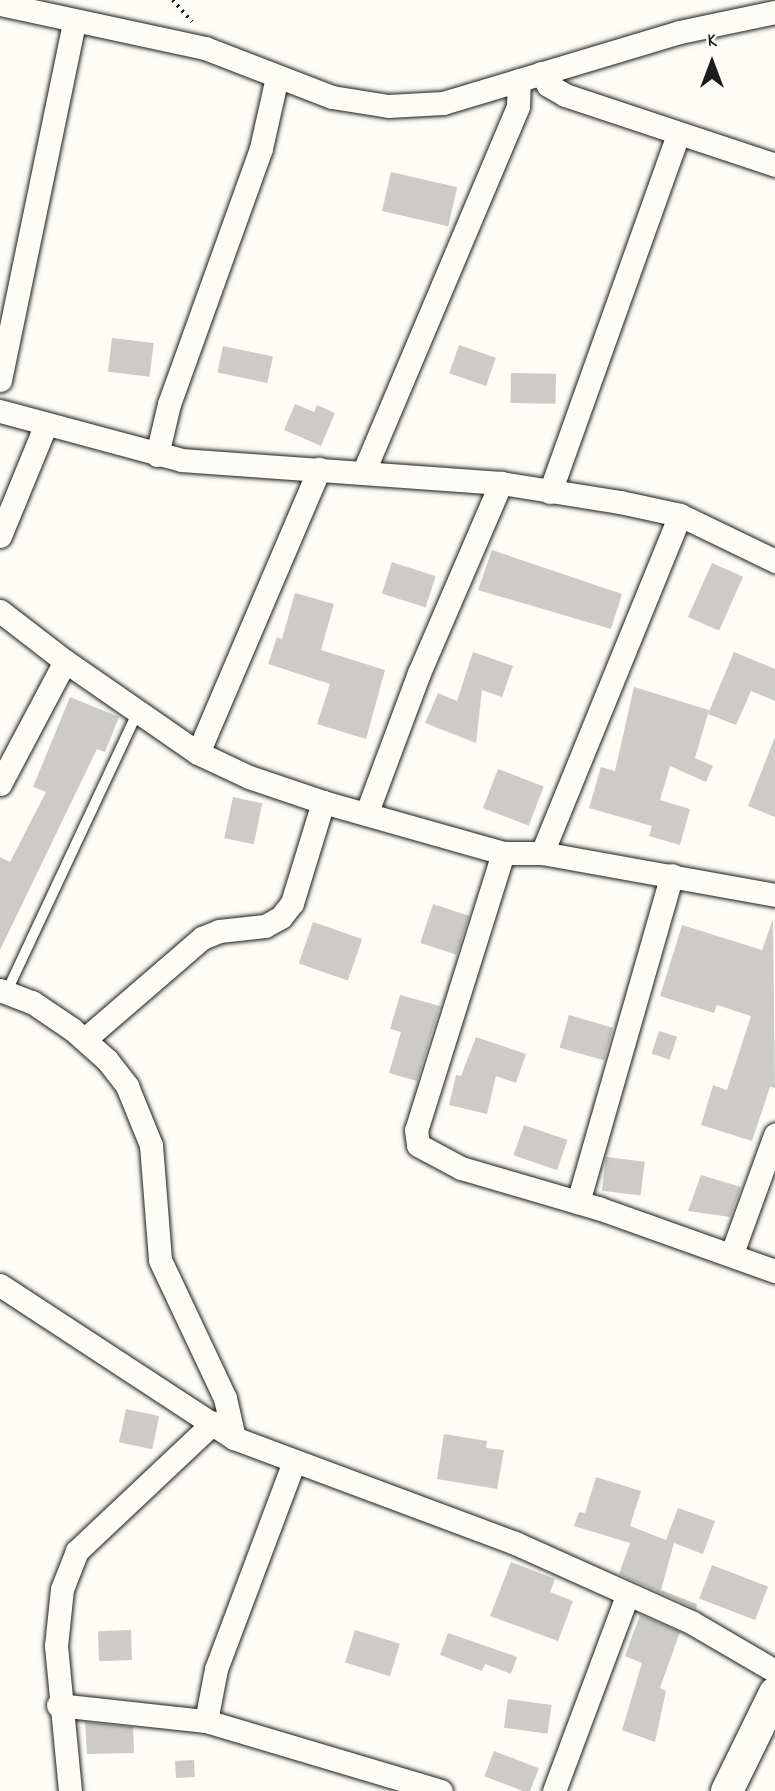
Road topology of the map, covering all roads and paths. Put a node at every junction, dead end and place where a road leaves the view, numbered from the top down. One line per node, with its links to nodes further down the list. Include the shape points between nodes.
1 (0, 4): 3 (street)
2 (775, 12): 5 (street, via 680,32)
3 (74, 22): 4 (street, via 205,48); 8 (street)
4 (277, 76): 5 (street, via 332,97 387,106 443,103); 11 (street, via 261,148 164,420)
5 (530, 77): 6 (street, via 556,91); 13 (street)
6 (678, 134): 7 (street); 15 (street)
7 (775, 165)
8 (0, 380)
9 (0, 411): 10 (street)
10 (46, 424): 11 (street); 17 (street)
11 (157, 455): 12 (street, via 205,463)
12 (319, 470): 13 (street); 22 (street)
13 (365, 471): 14 (street)
14 (500, 483): 15 (street); 25 (street, via 419,673)
15 (550, 492): 16 (street)
16 (680, 515): 18 (street); 27 (street)
17 (0, 536)
18 (775, 561)
19 (0, 611): 20 (street)
20 (65, 661): 21 (street); 23 (street)
21 (137, 714): 22 (street); 30 (lane)
22 (198, 753): 24 (street, via 248,777)
23 (0, 784)
24 (323, 802): 25 (street); 31 (street, via 292,903 281,917 265,926 219,931 202,938)
25 (367, 812): 26 (street)
26 (503, 853): 27 (street); 33 (street, via 416,1130 418,1144 461,1168)
27 (542, 853): 28 (street)
28 (672, 875): 29 (street); 33 (street)
29 (775, 895)
30 (3, 991): 31 (street, via 32,1002)
31 (85, 1039): 38 (street, via 127,1086 142,1116 151,1145 160,1260 225,1398)
32 (775, 1135): 34 (street)
33 (578, 1202): 34 (street)
34 (732, 1253): 35 (street)
35 (775, 1271)
36 (0, 1285): 37 (street)
37 (213, 1423): 38 (street); 43 (street, via 77,1551 62,1589 56,1646)
38 (234, 1438): 39 (street)
39 (294, 1462): 40 (street, via 515,1543); 44 (street, via 216,1669)
40 (627, 1596): 41 (street, via 691,1622); 47 (street)
41 (775, 1671)
42 (775, 1693): 48 (street)
43 (58, 1705): 44 (street); 45 (street, via 71,1766)
44 (206, 1721): 46 (street)
45 (70, 1791)
46 (441, 1791)
47 (554, 1791)
48 (727, 1791)

